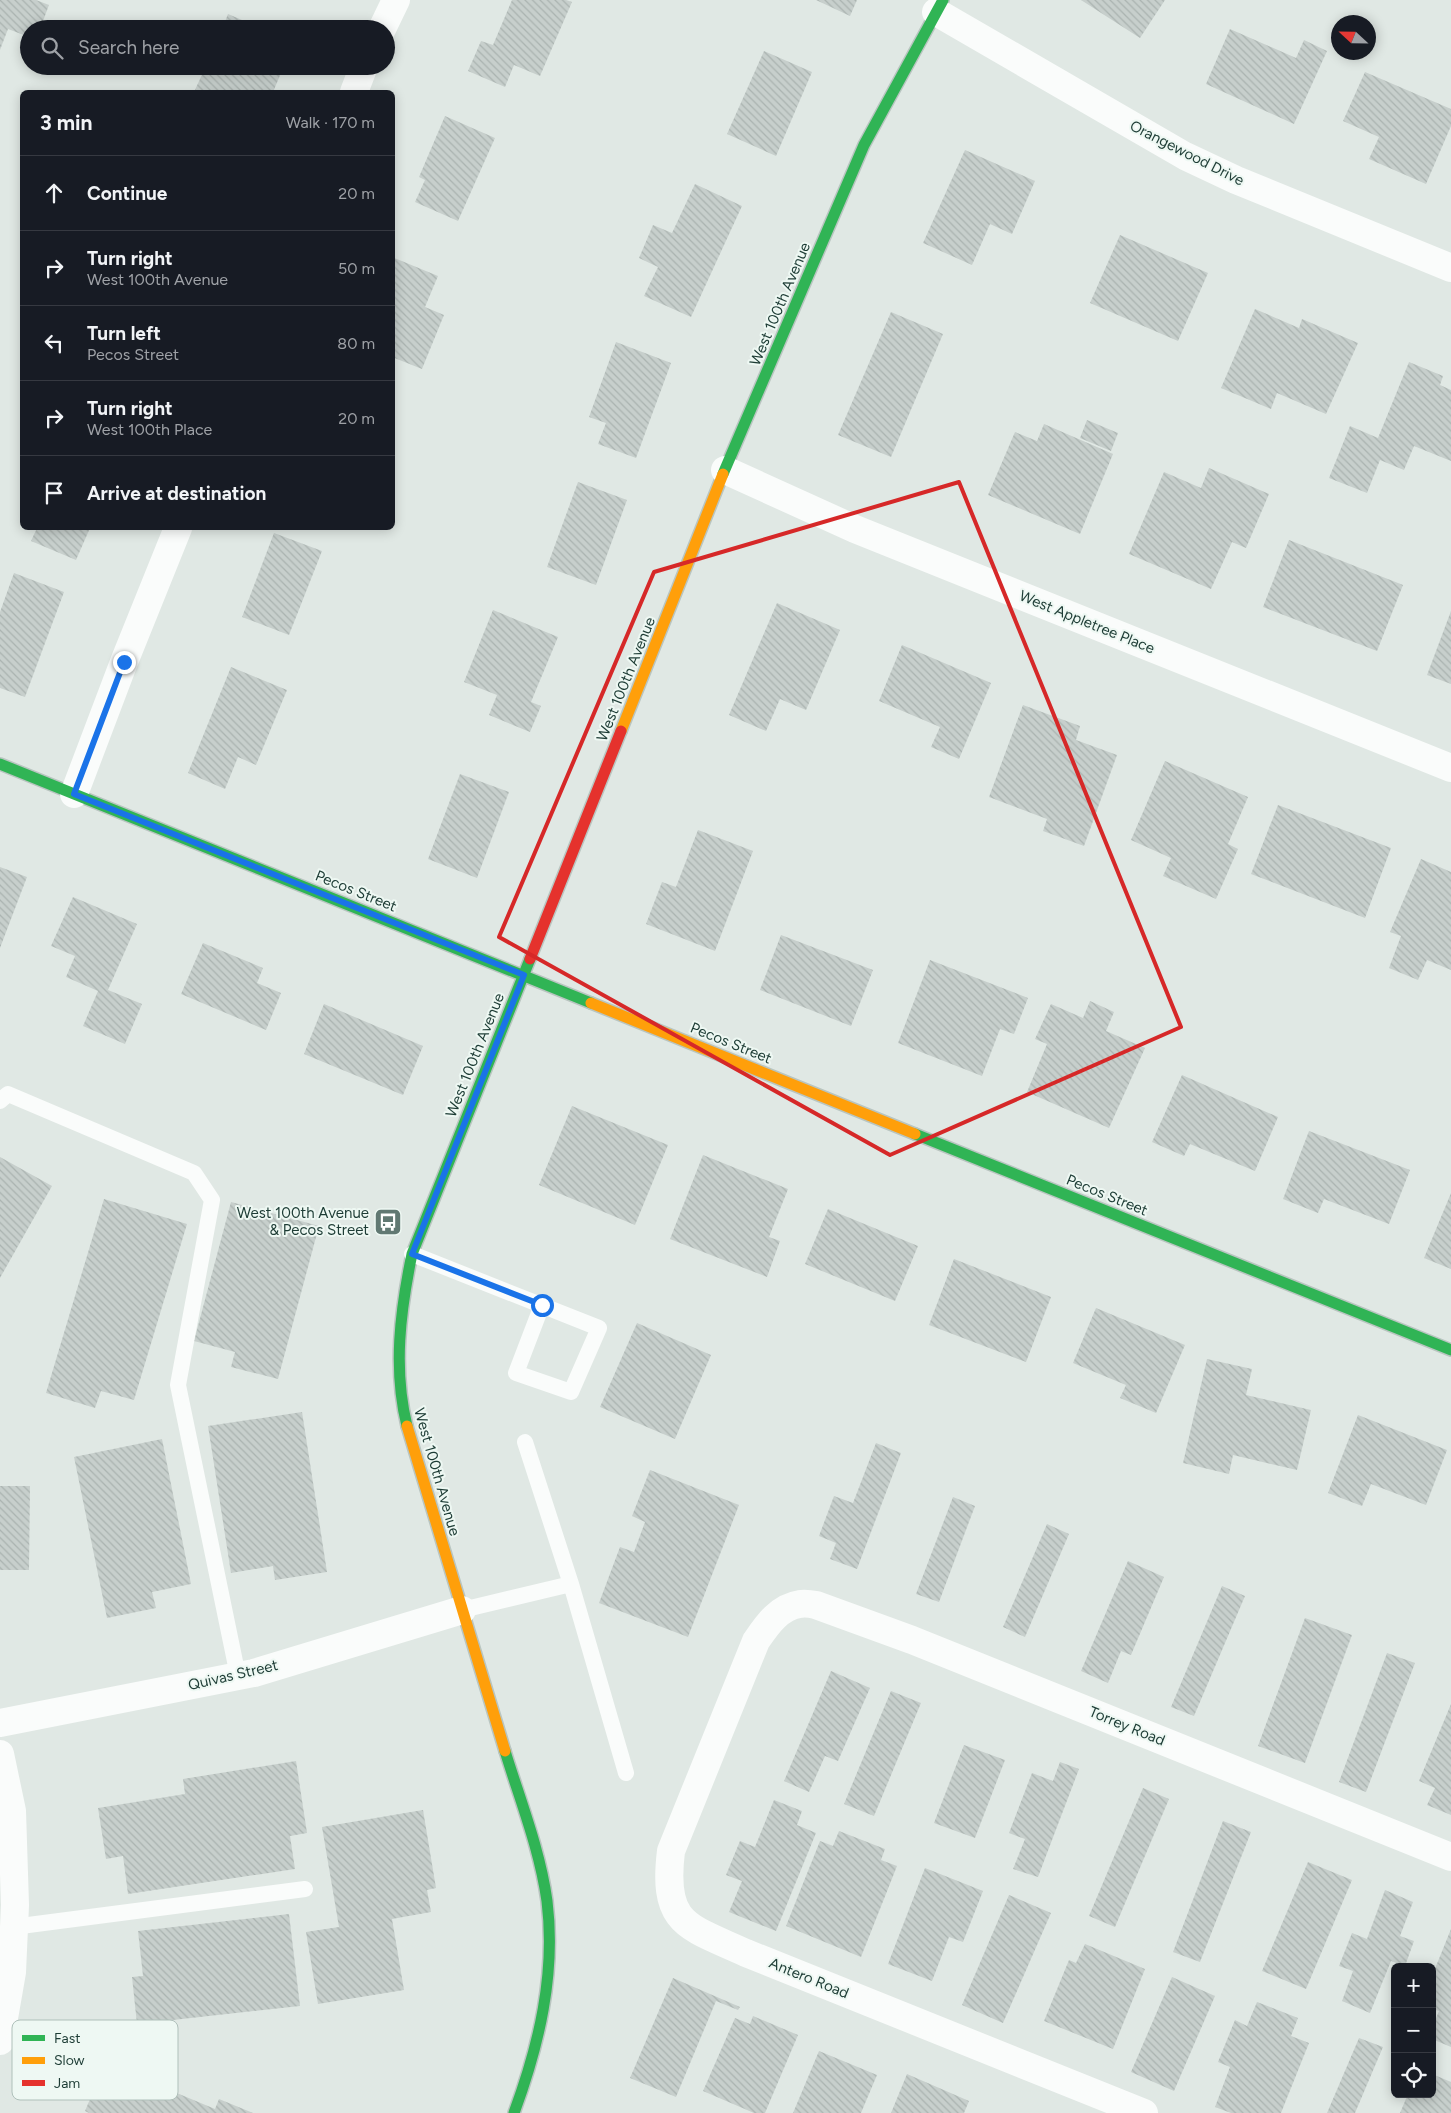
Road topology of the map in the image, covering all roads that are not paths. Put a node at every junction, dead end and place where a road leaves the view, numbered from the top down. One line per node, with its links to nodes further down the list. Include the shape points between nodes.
1 (396, 0): 3 (street)
2 (939, 6): 6 (street, Orangewood Drive, via 1185,156); 7 (street, West 100th Avenue, via 864,145)
3 (386, 20)
4 (361, 75): 5 (street)
5 (355, 90)
6 (1451, 268)
7 (725, 470): 10 (street, West Appletree Place, via 855,529); 12 (street, West 100th Avenue)
8 (177, 530): 11 (street)
9 (0, 764): 11 (street, Pecos Street)
10 (1451, 768)
11 (74, 794): 12 (street, Pecos Street)
12 (524, 975): 14 (street, West 100th Avenue); 16 (street, Pecos Street)
13 (0, 1101): 21 (lane, via 8,1094 194,1173 212,1200 178,1385)
14 (412, 1254): 15 (lane); 20 (street, West 100th Avenue, via 402,1296 400,1392 411,1445)
15 (542, 1305): 15 (lane, via 599,1328 571,1392 516,1373)
16 (1451, 1350)
17 (525, 1442): 18 (lane)
18 (571, 1584): 20 (lane); 24 (lane)
19 (800, 1604): 25 (street, Torrey Road, via 816,1605 912,1640); 31 (street, Antero Road, via 780,1612 756,1641 670,1851 670,1897 678,1915 691,1928 746,1952)
20 (462, 1610): 21 (street, Quivas Street); 30 (street, West 100th Avenue, via 535,1849 547,1900 550,1955 544,2013 528,2078)
21 (238, 1676): 22 (street, Quivas Street)
22 (0, 1723)
23 (0, 1754): 27 (street, via 12,1811)
24 (626, 1773)
25 (1451, 1857)
26 (305, 1889): 27 (lane)
27 (13, 1927): 28 (street)
28 (6, 1964): 29 (street)
29 (0, 2041)
30 (514, 2113)
31 (1144, 2113)

